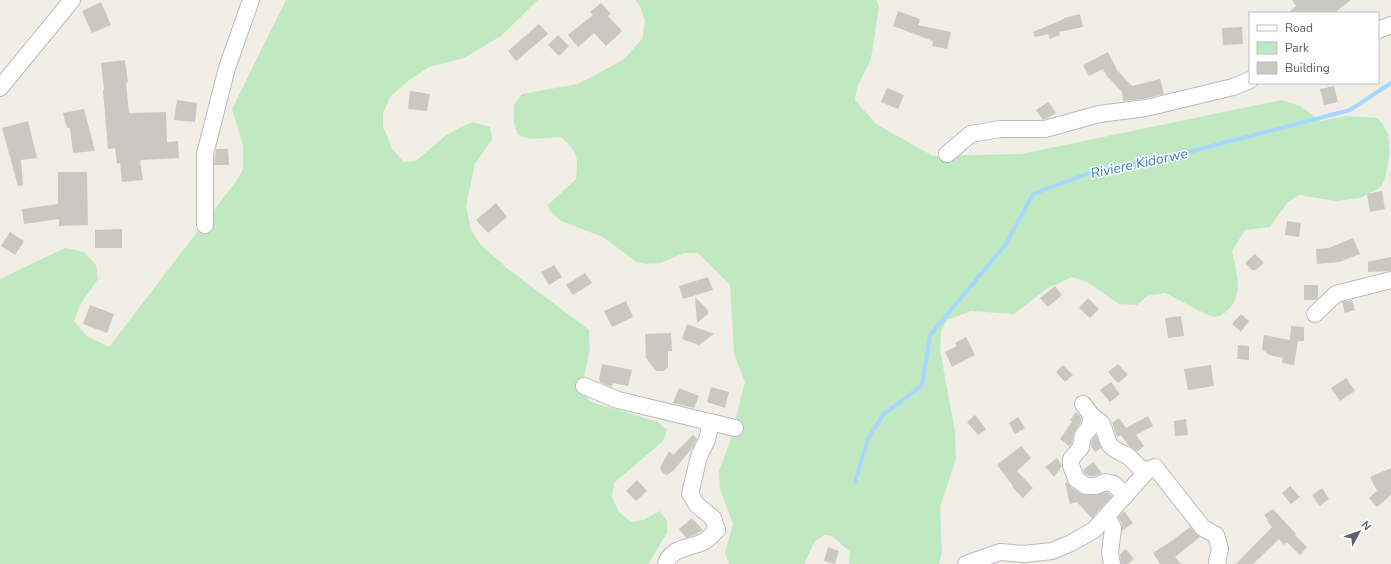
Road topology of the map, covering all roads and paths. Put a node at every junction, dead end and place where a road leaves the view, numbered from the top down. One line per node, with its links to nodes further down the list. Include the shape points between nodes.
1 (72, 0): 6 (street)
2 (251, 0): 8 (street, via 227,68 210,129 205,154)
3 (1391, 24): 4 (street)
4 (1379, 30)
5 (1249, 80): 7 (street, via 1233,87 1146,108 1099,114 1045,129 1000,129 971,134)
6 (0, 88)
7 (947, 154)
8 (205, 225)
9 (1391, 280): 10 (street, via 1336,294)
10 (1315, 314)
11 (584, 386): 12 (street, via 618,400)
12 (711, 422): 13 (street); 18 (street, via 690,494 697,505 713,518 717,530 705,541 677,551 668,558)
13 (735, 428)
14 (1148, 470): 15 (street); 15 (street, via 1138,468 1127,456 1110,445 1102,423 1088,410 1089,429 1083,435 1081,447 1071,459 1076,479 1086,486 1096,486 1105,482 1114,484); 21 (street, via 1155,467 1203,528 1216,535 1220,549)
15 (1125, 496): 16 (street)
16 (1107, 516): 17 (street, via 1094,530 1071,543); 20 (street, via 1113,528 1110,553)
17 (1024, 559): 19 (street, via 1000,552)
18 (666, 564)
19 (966, 564)
20 (1112, 564)
21 (1218, 564)

